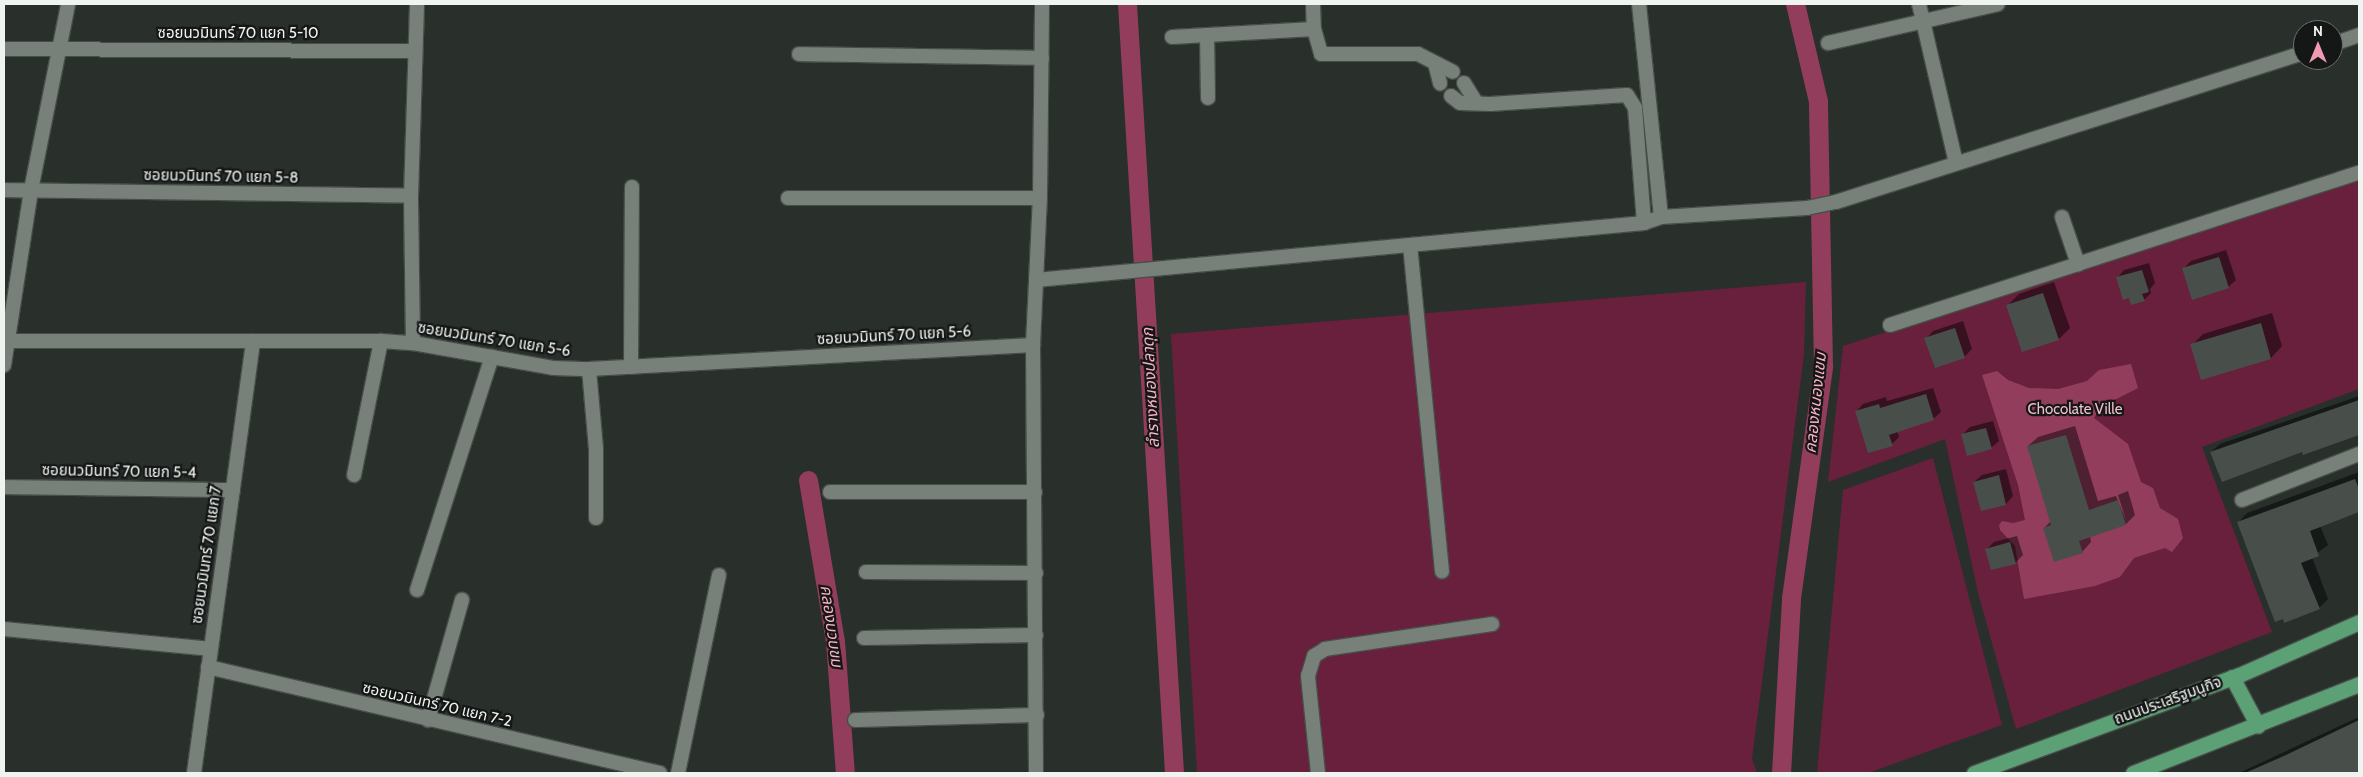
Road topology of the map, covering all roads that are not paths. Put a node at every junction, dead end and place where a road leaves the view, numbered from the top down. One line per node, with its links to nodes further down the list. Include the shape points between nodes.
1 (68, 4): 16 (street)
2 (417, 4): 17 (street)
3 (1042, 4): 20 (street)
4 (1313, 4): 9 (street)
5 (1639, 4): 36 (street)
6 (1919, 4): 8 (street)
7 (1998, 4): 8 (street)
8 (1923, 20): 14 (street); 28 (street)
9 (1314, 29): 10 (street); 21 (street, via 1321,54 1418,54)
10 (1207, 35): 12 (street); 26 (street)
11 (2359, 35): 13 (street)
12 (1172, 37)
13 (2343, 41)
14 (1828, 43)
15 (4, 48): 16 (street, ซอยนวมินทร์ 70 แยก 5-10)
16 (61, 50): 17 (street, ซอยนวมินทร์ 70 แยก 5-10); 32 (street)
17 (415, 51): 33 (street)
18 (799, 54): 20 (street)
19 (2293, 56): 28 (street)
20 (1042, 58): 35 (street)
21 (1436, 63): 22 (street); 23 (street)
22 (1454, 72)
23 (1440, 83)
24 (1464, 83): 27 (street)
25 (1451, 96): 27 (street, via 1460,103)
26 (1208, 98)
27 (1476, 102): 38 (street, via 1627,95 1635,108)
28 (1956, 163): 36 (street, via 1836,202 1807,208)
29 (2359, 173): 40 (street)
30 (632, 187): 50 (street)
31 (4, 190): 32 (street, ซอยนวมินทร์ 70 แยก 5-8)
32 (31, 190): 33 (street, ซอยนวมินทร์ 70 แยก 5-8); 43 (street)
33 (411, 196): 46 (street)
34 (788, 198): 35 (street)
35 (1040, 198): 41 (street)
36 (1661, 217): 38 (street)
37 (2062, 217): 40 (street)
38 (1644, 223): 39 (street)
39 (1410, 244): 41 (street); 60 (street)
40 (2078, 264): 42 (street)
41 (1036, 280): 47 (street)
42 (1890, 325)
43 (7, 340): 44 (street, ซอยนวมินทร์ 70 แยก 5-6); 49 (street)
44 (253, 341): 45 (street, ซอยนวมินทร์ 70 แยก 5-6); 55 (street, ซอยนวมินทร์ 70 แยก 7)
45 (381, 341): 46 (street, ซอยนวมินทร์ 70 แยก 5-6); 53 (street)
46 (414, 343): 48 (street, ซอยนวมินทร์ 70 แยก 5-6)
47 (1033, 345): 50 (street, ซอยนวมินทร์ 70 แยก 5-6); 57 (street)
48 (492, 357): 51 (street, ซอยนวมินทร์ 70 แยก 5-6, via 553,368); 64 (street)
49 (4, 365)
50 (631, 367): 51 (street, ซอยนวมินทร์ 70 แยก 5-6)
51 (589, 369): 59 (street, via 596,449)
52 (2359, 454): 58 (street)
53 (354, 475)
54 (4, 487): 55 (street, ซอยนวมินทร์ 70 แยก 5-4)
55 (233, 490): 71 (street, ซอยนวมินทร์ 70 แยก 7)
56 (830, 492): 57 (street)
57 (1035, 492): 62 (street)
58 (2242, 500)
59 (596, 518)
60 (1442, 571)
61 (866, 572): 62 (street)
62 (1036, 574): 69 (street)
63 (719, 575): 81 (street)
64 (416, 590)
65 (462, 600): 76 (street)
66 (2359, 622): 73 (main road, ถนนประเสริฐมนูกิจ)
67 (1492, 624): 83 (street, via 1325,649 1314,656 1308,676)
68 (4, 629): 71 (street)
69 (1036, 635): 70 (street); 75 (street)
70 (864, 638)
71 (210, 649): 72 (street, ซอยนวมินทร์ 70 แยก 7)
72 (208, 667): 76 (street, ซอยนวมินทร์ 70 แยก 7-2); 79 (street, ซอยนวมินทร์ 70 แยก 7)
73 (2232, 677): 78 (main road); 84 (main road, ถนนประเสริฐมนูกิจ)
74 (2359, 684): 78 (main road)
75 (1037, 715): 77 (street); 82 (street)
76 (428, 720): 80 (street, ซอยนวมินทร์ 70 แยก 7-2)
77 (855, 720)
78 (2258, 726): 85 (main road)
79 (194, 773)
80 (660, 773)
81 (678, 773)
82 (1036, 773)
83 (1318, 773)
84 (1974, 773)
85 (2133, 773)

